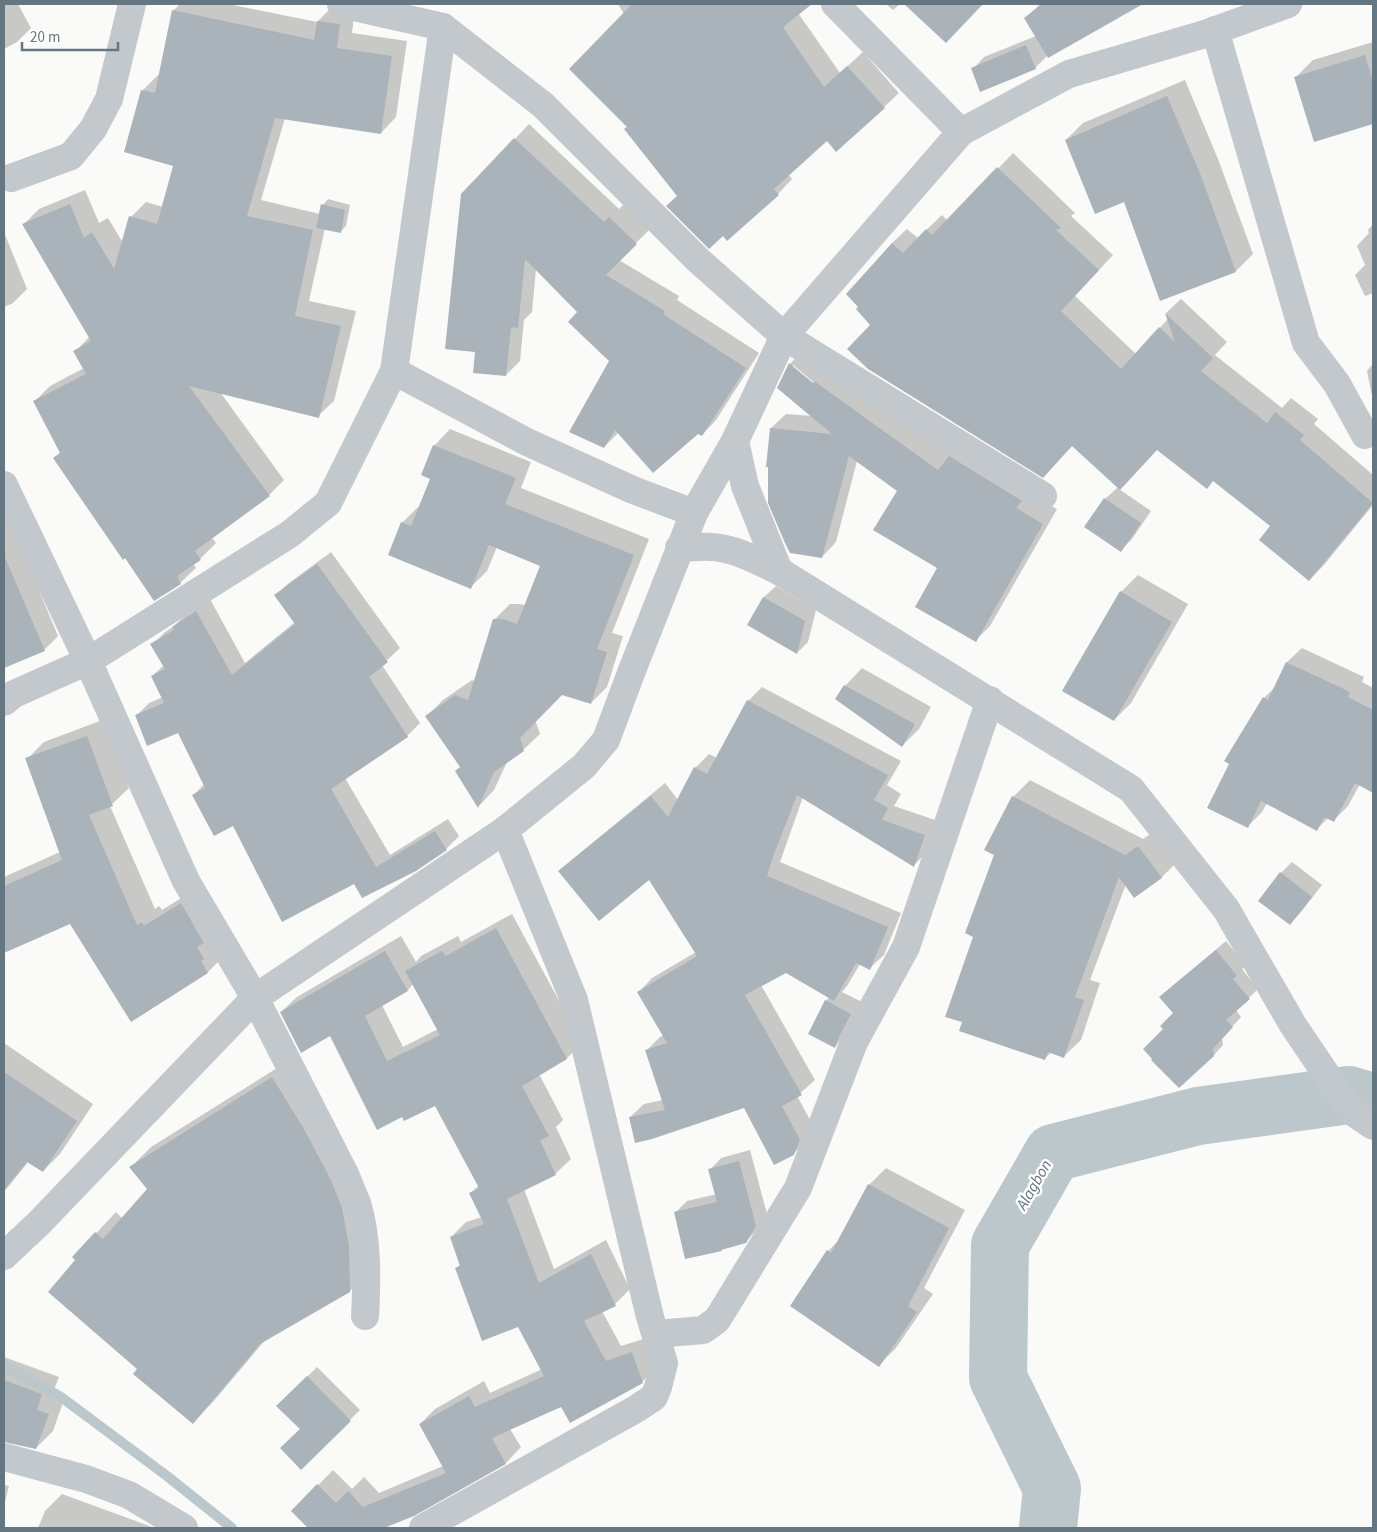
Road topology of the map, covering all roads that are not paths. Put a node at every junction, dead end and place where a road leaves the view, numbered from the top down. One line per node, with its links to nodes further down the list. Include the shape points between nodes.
1 (132, 4): 8 (street, via 109,100 93,129 71,156)
2 (341, 4): 5 (street)
3 (835, 4): 7 (street)
4 (1288, 4): 6 (street)
5 (443, 26): 9 (street, via 543,105 698,260); 10 (street)
6 (1215, 30): 7 (street, via 1069,74); 11 (street, via 1306,343 1337,384)
7 (961, 132): 9 (street)
8 (11, 178)
9 (784, 336): 12 (street); 14 (street)
10 (394, 371): 15 (street, via 527,442 633,490); 18 (street, via 328,503 290,534)
11 (1365, 435)
12 (736, 441): 15 (street); 17 (street, via 745,486)
13 (4, 485): 18 (street)
14 (1043, 496)
15 (694, 513): 16 (street)
16 (679, 548): 17 (street, via 728,550); 21 (street, via 606,740 584,766)
17 (779, 571): 19 (street)
18 (88, 661): 20 (street, via 14,694); 22 (street, via 186,880)
19 (990, 700): 23 (street, via 1132,789 1226,908 1293,1025); 26 (street, via 906,947 854,1042 798,1188 717,1320 703,1330)
20 (4, 702)
21 (505, 830): 22 (street); 26 (street, via 574,1000)
22 (255, 998): 24 (street); 25 (street, via 345,1174 357,1204 364,1236)
23 (1362, 1118)
24 (4, 1256)
25 (365, 1316)
26 (656, 1334): 29 (street, via 664,1362 654,1397)
27 (4, 1457): 28 (street, via 86,1479 129,1495)
28 (184, 1528)
29 (423, 1528)

